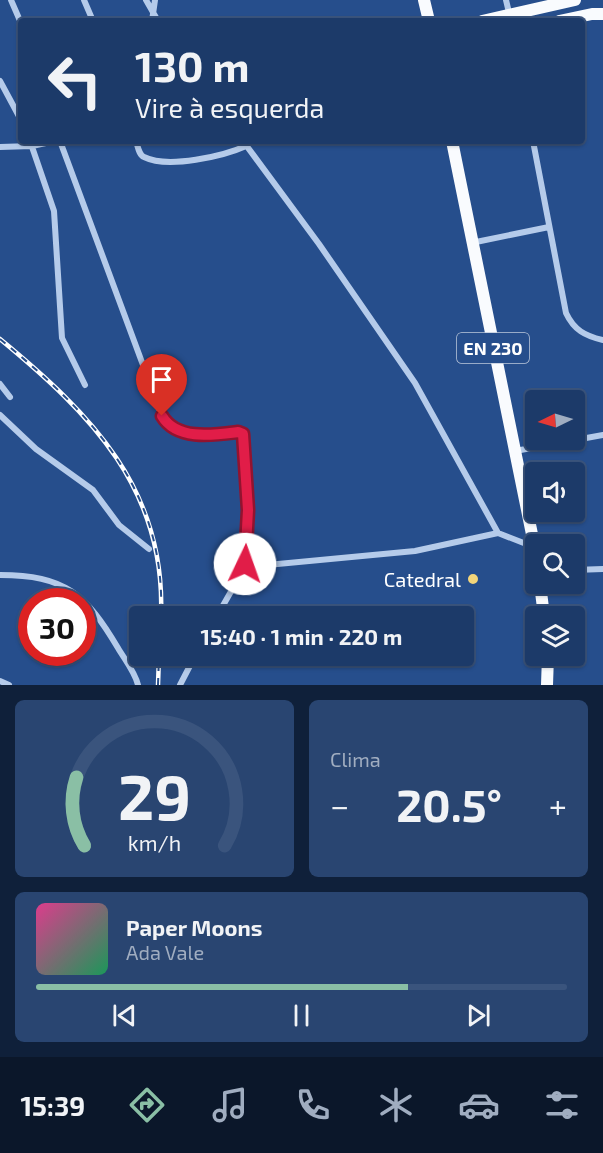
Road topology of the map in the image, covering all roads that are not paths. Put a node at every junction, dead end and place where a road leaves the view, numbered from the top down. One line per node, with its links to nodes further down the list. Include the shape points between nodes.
1 (11, 0): 11 (street)
2 (84, 0): 12 (street)
3 (146, 0): 9 (street)
4 (154, 0): 9 (street)
5 (424, 0): 15 (main road)
6 (506, 0): 16 (street)
7 (575, 0): 16 (main road)
8 (597, 1): 10 (main road)
9 (151, 10): 13 (street); 14 (street)
10 (602, 14): 17 (main road)
11 (19, 18)
12 (92, 18)
13 (152, 18)
14 (156, 18)
15 (428, 18)
16 (510, 18)
17 (577, 18)
18 (0, 81): 19 (street)
19 (18, 114)
20 (23, 144): 28 (street)
21 (31, 144): 33 (street, via 54,211 62,338)
22 (61, 144): 42 (street, via 163,419 192,434 238,432 245,438)
23 (138, 144): 24 (street, via 145,158 170,161 217,157)
24 (243, 144)
25 (246, 144): 38 (street, via 415,383)
26 (453, 144): 30 (main road, EN 230)
27 (534, 144): 29 (street)
28 (0, 147)
29 (549, 227): 30 (street); 31 (street, via 569,319 581,332)
30 (471, 243): 37 (main road, EN 230)
31 (603, 340)
32 (0, 384): 34 (street)
33 (85, 385)
34 (10, 397)
35 (0, 415): 41 (street, via 36,449 93,490 119,525)
36 (603, 435): 37 (street)
37 (515, 451): 39 (main road, EN 230)
38 (498, 533): 40 (street); 42 (street, via 415,551)
39 (532, 534)
40 (525, 546)
41 (149, 549)
42 (245, 567): 46 (street)
43 (603, 569): 44 (street)
44 (585, 570)
45 (0, 575): 51 (street, via 41,577 75,593 97,613)
46 (224, 606)
47 (190, 666): 52 (street)
48 (548, 666): 53 (main road)
49 (0, 681): 50 (street)
50 (9, 685)
51 (138, 685)
52 (180, 685)
53 (547, 685)

